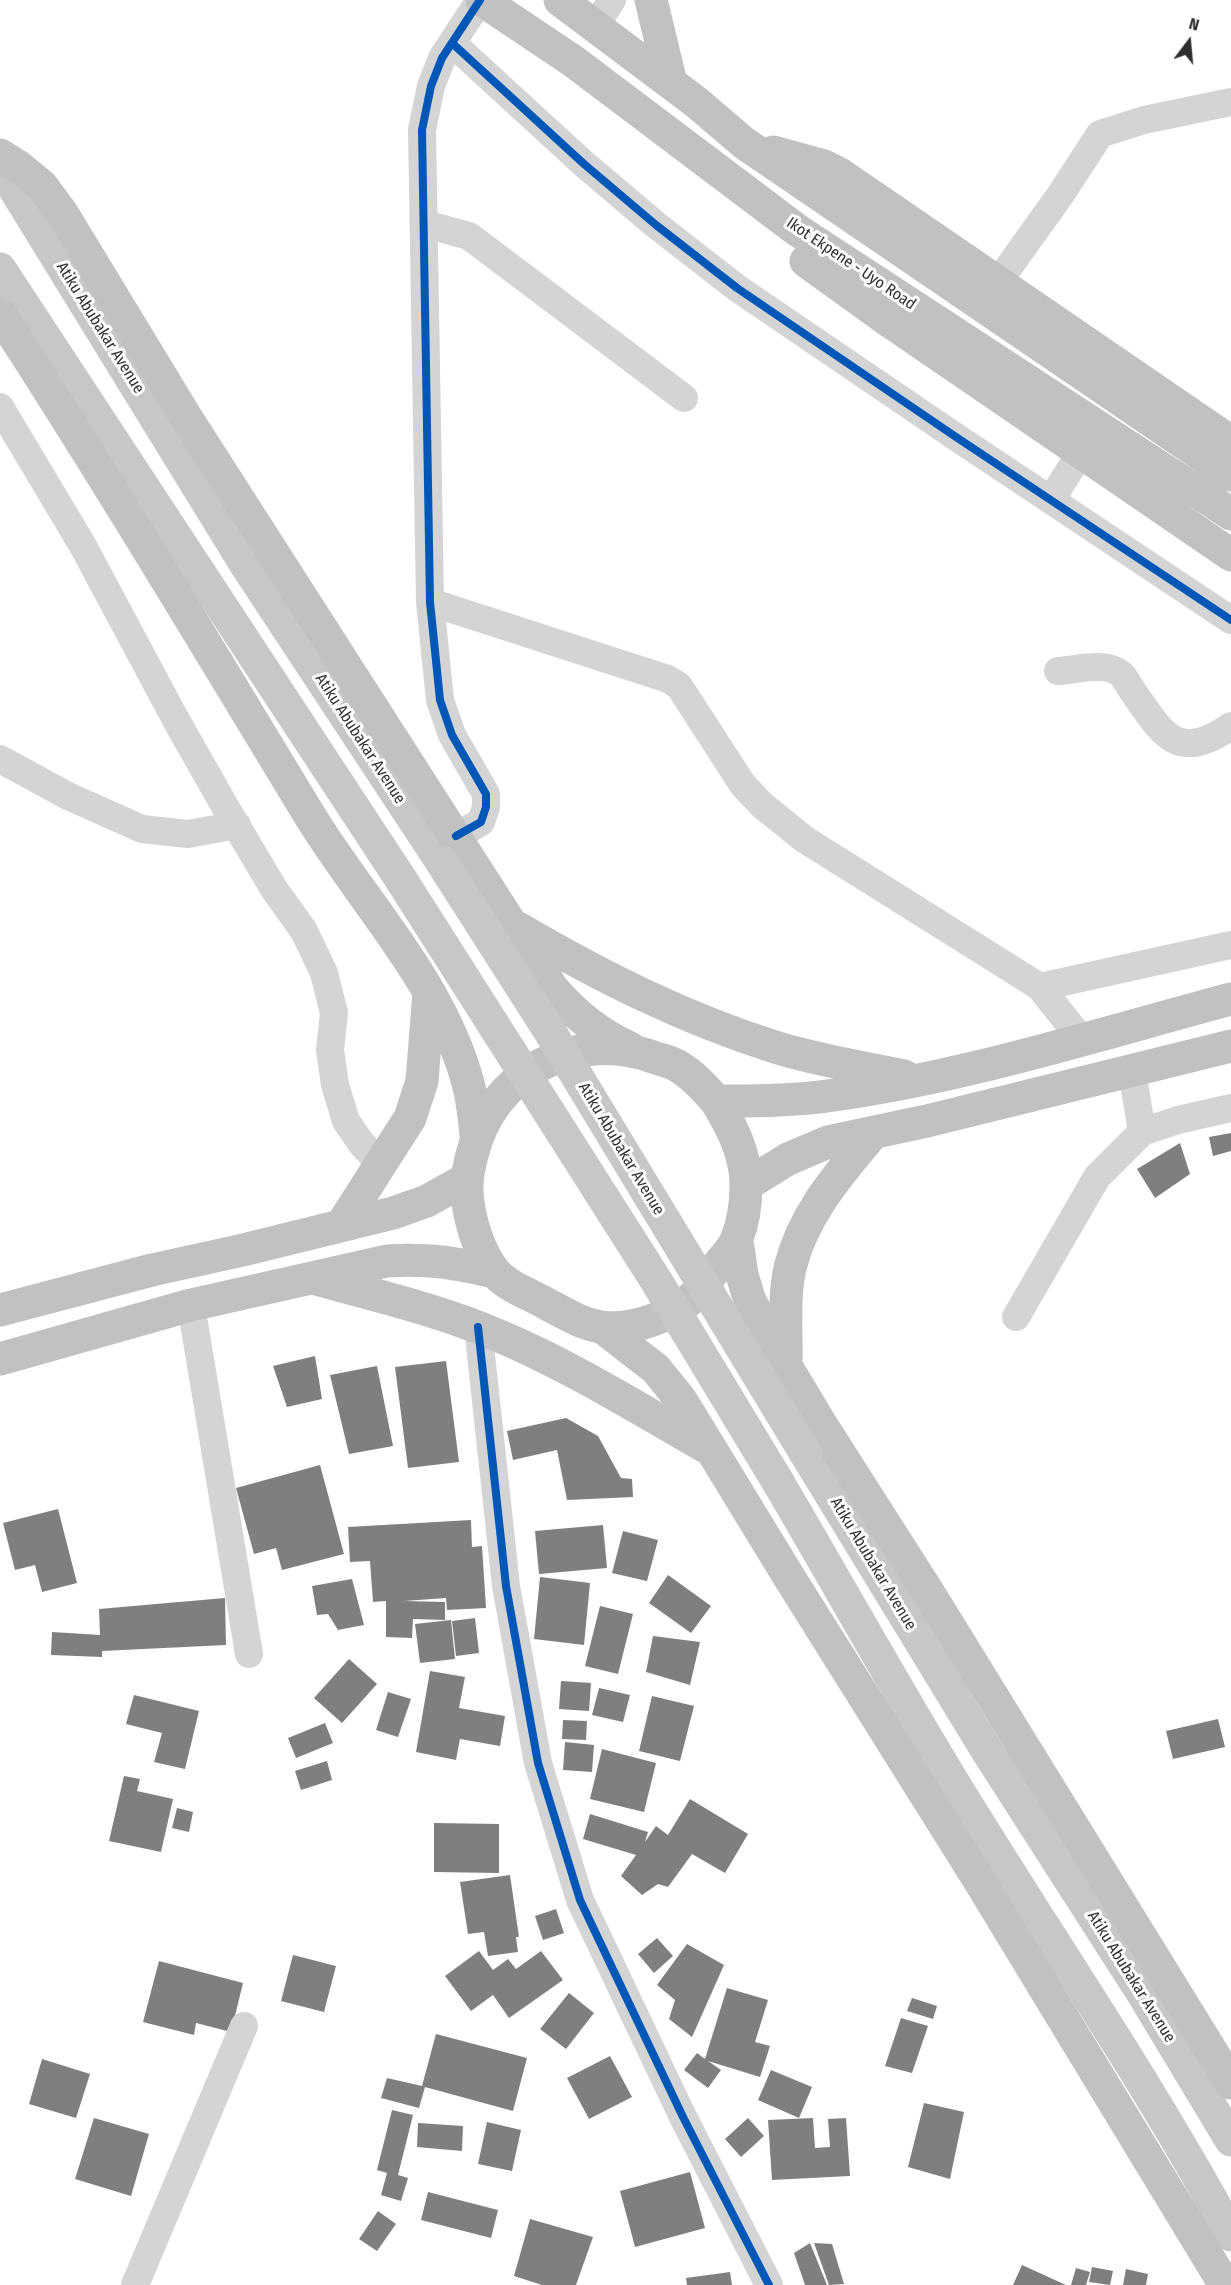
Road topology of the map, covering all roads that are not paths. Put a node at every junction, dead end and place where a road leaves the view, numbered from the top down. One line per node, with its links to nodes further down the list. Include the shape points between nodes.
1 (481, 0): 4 (street); 10 (highway, Ikot Ekpene - Uyo Road, via 573,61)
2 (651, 0): 5 (highway)
3 (582, 6): 5 (highway)
4 (452, 43): 11 (street, via 431,86 422,130); 20 (street, via 584,165 737,288)
5 (671, 83): 7 (highway)
6 (1231, 102): 13 (street, via 1144,120 1100,134)
7 (744, 143): 13 (highway, via 840,174); 19 (highway)
8 (0, 155): 29 (highway, via 42,186 62,213)
9 (0, 165): 29 (main road, Atiku Abubakar Avenue, via 248,568)
10 (727, 177): 18 (highway, via 782,243); 21 (highway, Ikot Ekpene - Uyo Road, via 797,230)
11 (424, 224): 15 (street, via 469,236); 23 (street)
12 (0, 269): 64 (main road, bridge, via 402,881 657,1282 947,1772 1198,2173)
13 (998, 282): 17 (highway)
14 (0, 314): 33 (highway, via 313,822)
15 (684, 398)
16 (0, 407): 28 (street, via 83,546)
17 (1231, 442)
18 (1081, 452): 20 (street); 22 (highway)
19 (1231, 475)
20 (1051, 500): 24 (street)
21 (1231, 513)
22 (1231, 555)
23 (430, 602): 29 (street, via 440,700 452,735 486,794 481,822); 32 (street, via 668,679 679,686 743,785 762,805 804,839)
24 (1231, 620)
25 (1058, 671): 26 (street, via 1104,667 1120,674 1160,730 1171,739 1188,744 1216,736)
26 (1231, 726)
27 (0, 759): 28 (street, via 68,796 142,829 188,834)
28 (237, 825): 45 (street, via 304,932 324,974 334,1013 330,1050 335,1085 346,1121)
29 (448, 848): 30 (highway); 63 (main road, Atiku Abubakar Avenue, bridge, via 549,1030 980,1739)
30 (513, 926): 37 (highway, via 568,1007 610,1039); 39 (highway, via 628,990 711,1024 776,1047)
31 (1231, 945): 32 (street)
32 (1040, 987): 35 (street)
33 (429, 992): 44 (highway, via 469,1083); 45 (highway, via 422,1081 410,1118)
34 (1231, 999): 35 (highway)
35 (1081, 1039): 39 (highway)
36 (1231, 1046): 38 (highway)
37 (638, 1052): 40 (highway, via 675,1064 696,1078); 44 (highway, via 591,1049 545,1062 507,1089 491,1107)
38 (1132, 1071): 42 (highway); 43 (street)
39 (917, 1079): 40 (highway, via 833,1095)
40 (716, 1101): 47 (highway, via 732,1126 742,1155)
41 (1231, 1108): 43 (street)
42 (874, 1132): 47 (highway, via 807,1150); 58 (highway, via 823,1194 798,1243 788,1285)
43 (1142, 1132): 54 (street, via 1097,1177)
44 (476, 1135): 46 (highway)
45 (381, 1164): 48 (highway)
46 (466, 1179): 48 (highway, via 427,1201); 50 (highway, via 472,1228)
47 (746, 1185): 49 (highway)
48 (341, 1226): 53 (highway)
49 (737, 1241): 56 (highway, via 694,1296 675,1311 628,1326); 58 (highway, via 750,1301)
50 (495, 1272): 51 (highway, via 418,1258); 56 (highway, via 519,1290 570,1317)
51 (315, 1278): 52 (highway); 55 (highway)
52 (191, 1305): 57 (highway); 60 (street)
53 (0, 1310)
54 (1016, 1317)
55 (478, 1327): 59 (highway, via 560,1364); 66 (street, via 506,1586 538,1762 577,1890 683,2117)
56 (602, 1327): 59 (highway, via 656,1369)
57 (0, 1359)
58 (786, 1365): 62 (highway)
59 (714, 1451): 67 (highway)
60 (249, 1654)
61 (244, 2026): 65 (street)
62 (1231, 2084)
63 (1231, 2140)
64 (1231, 2235)
65 (135, 2285)
66 (769, 2285)
67 (1226, 2285)

